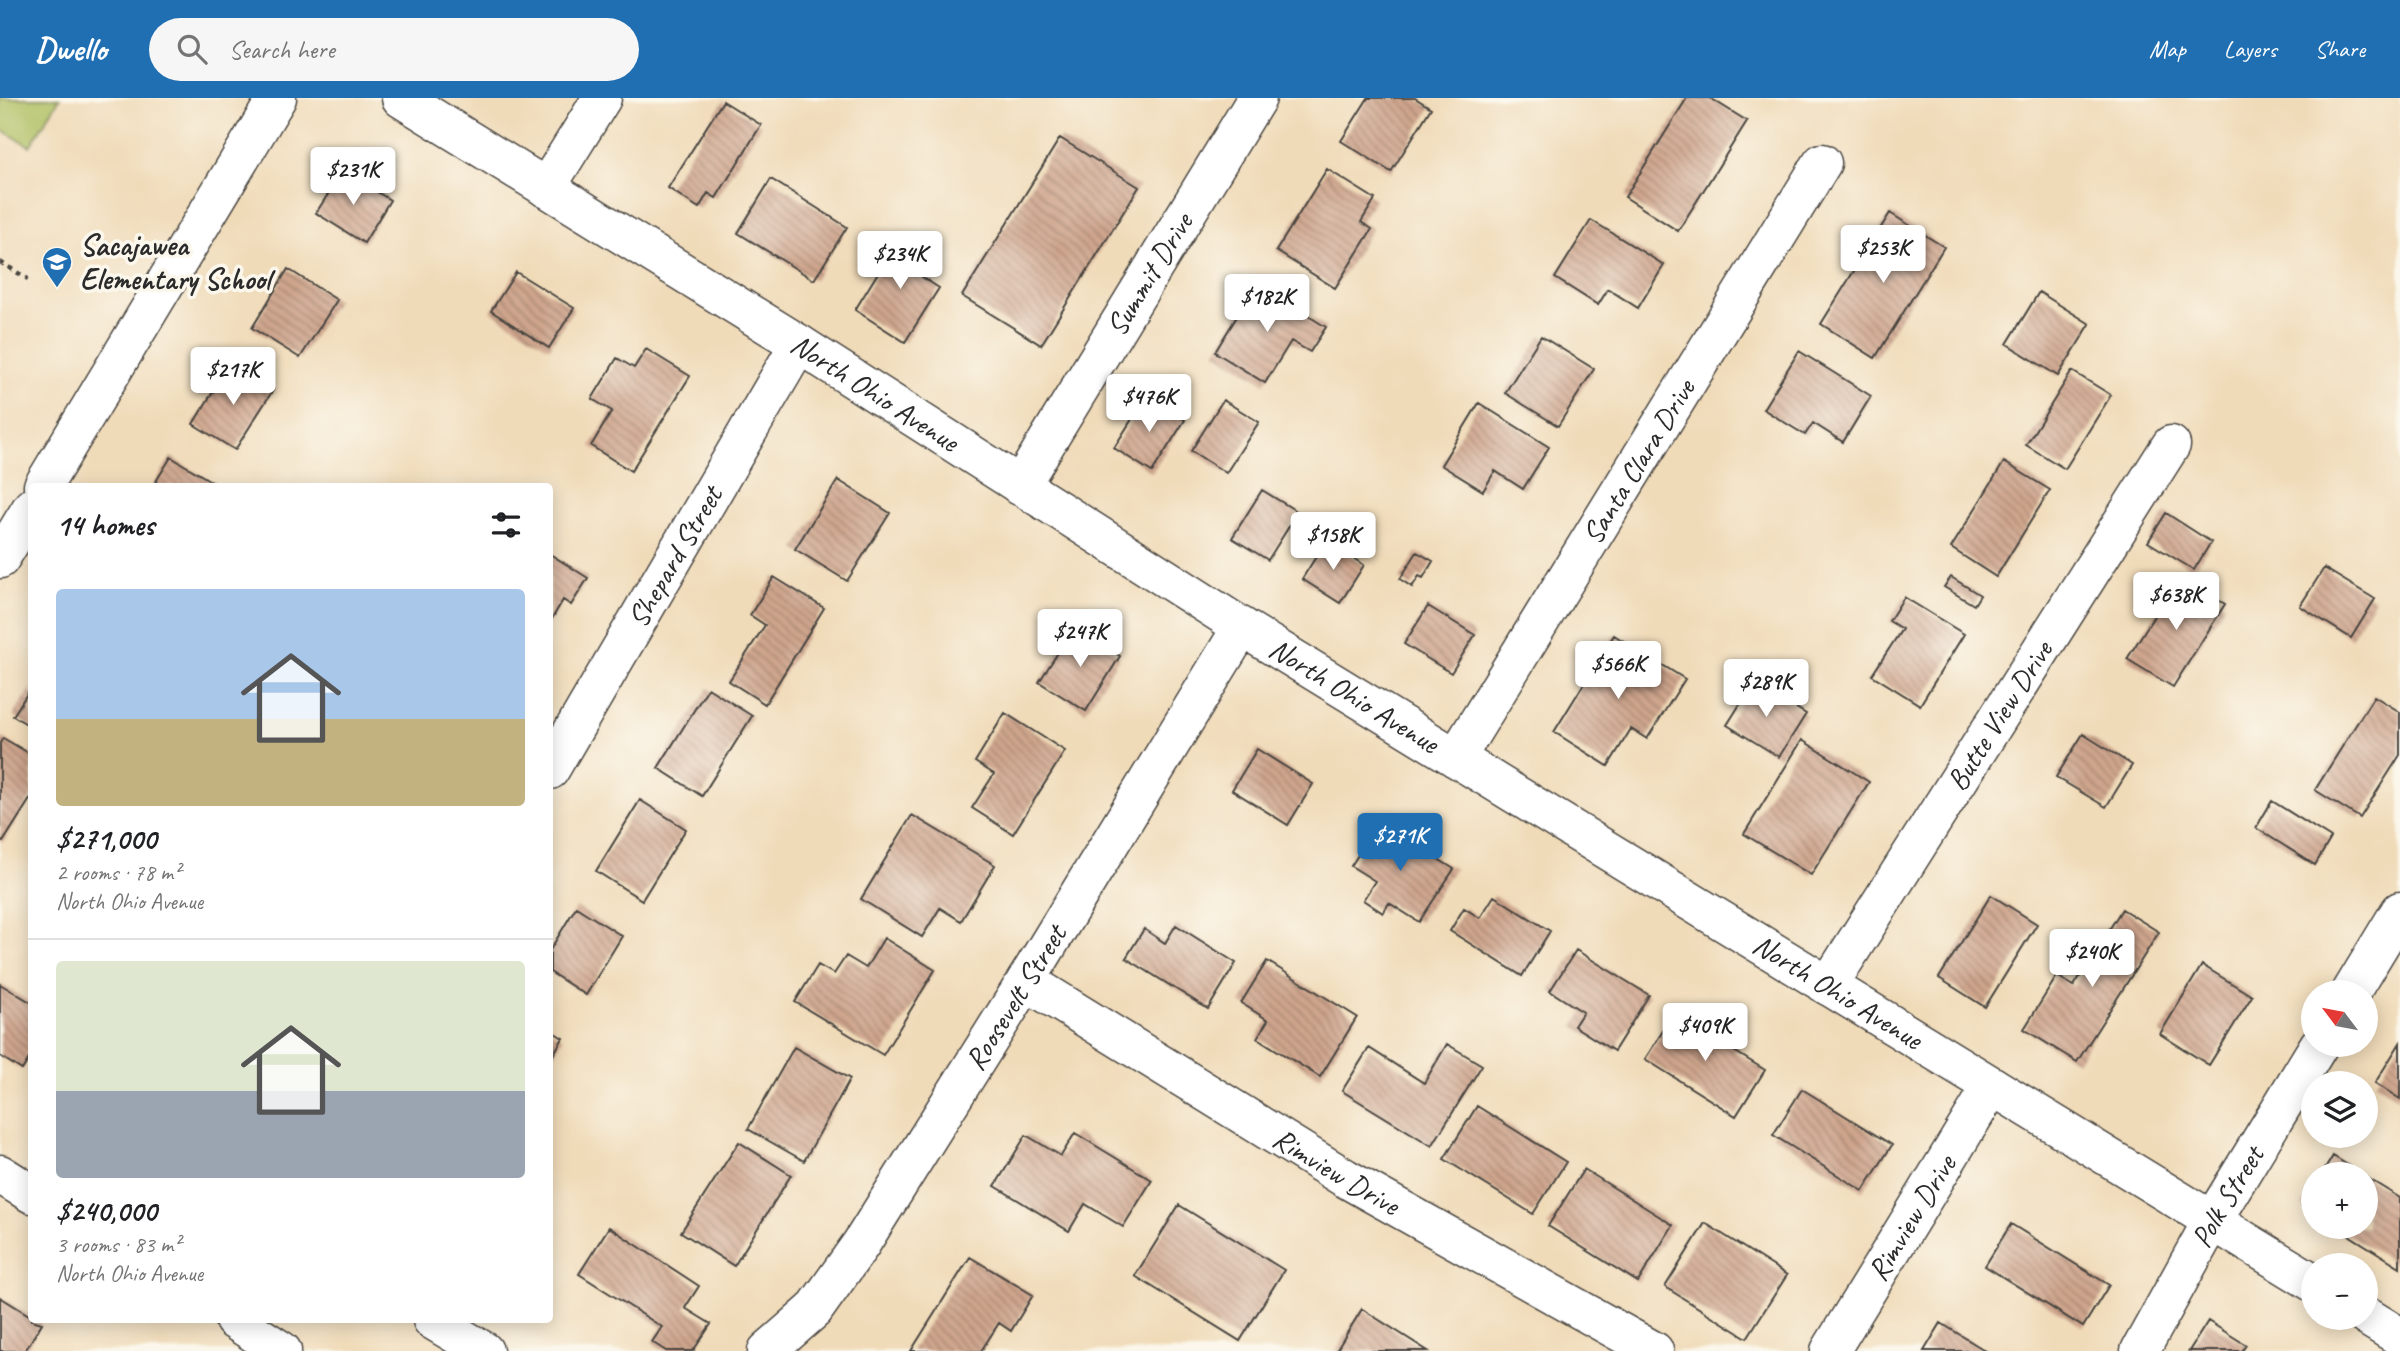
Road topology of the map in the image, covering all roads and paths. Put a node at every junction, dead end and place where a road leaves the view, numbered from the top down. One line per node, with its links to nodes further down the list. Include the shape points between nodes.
1 (277, 98): 11 (street)
2 (401, 98): 6 (street, North Ohio Avenue)
3 (602, 98): 6 (street)
4 (1258, 98): 12 (street, Summit Drive)
5 (1822, 163): 16 (street, Santa Clara Drive)
6 (546, 188): 9 (street, North Ohio Avenue)
7 (0, 262): 8 (path)
8 (28, 279)
9 (799, 344): 12 (street, North Ohio Avenue); 17 (street, Shepard Street)
10 (2171, 445): 21 (street, Butte View Drive)
11 (45, 483)
12 (1020, 486): 15 (street, North Ohio Avenue)
13 (28, 513): 14 (street)
14 (0, 559)
15 (1242, 627): 16 (street, North Ohio Avenue); 20 (street, Roosevelt Street)
16 (1456, 758): 21 (street, North Ohio Avenue)
17 (553, 764)
18 (2400, 911): 19 (street)
19 (2358, 980)
20 (1026, 981): 34 (street, Roosevelt Street, via 861,1244 814,1310); 35 (street, Rimview Drive, via 1345,1178)
21 (1828, 986): 23 (street, North Ohio Avenue)
22 (2312, 1057): 26 (street, Polk Street)
23 (1992, 1086): 26 (street, North Ohio Avenue); 36 (street, Rimview Drive)
24 (0, 1174): 25 (street)
25 (28, 1192)
26 (2212, 1221): 27 (street, North Ohio Avenue); 37 (street, Polk Street)
27 (2301, 1275)
28 (239, 1323): 32 (street)
29 (437, 1323): 33 (street)
30 (2378, 1323): 31 (street)
31 (2400, 1336)
32 (282, 1351)
33 (484, 1351)
34 (767, 1351)
35 (1654, 1351)
36 (1830, 1351)
37 (2140, 1351)

